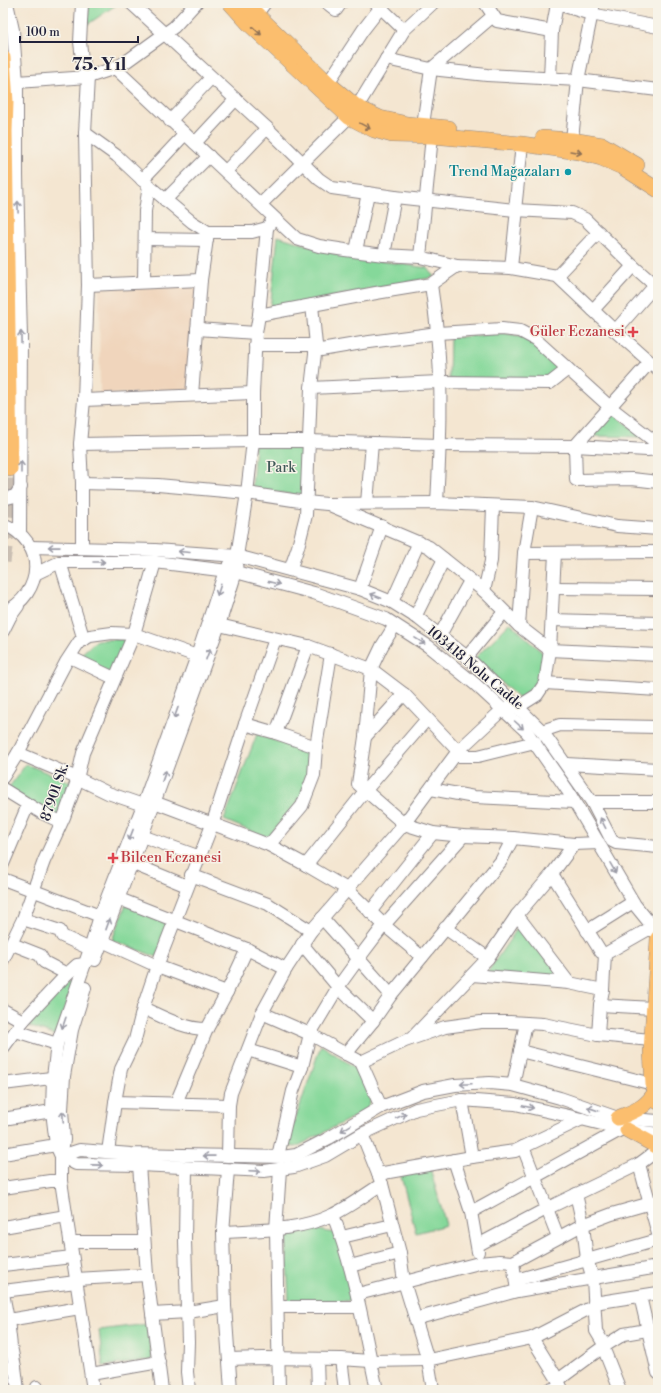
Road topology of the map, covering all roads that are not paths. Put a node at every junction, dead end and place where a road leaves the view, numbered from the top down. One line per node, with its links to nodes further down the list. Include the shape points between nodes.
1 (7, 3): 28 (street, via 13,30)
2 (82, 3): 24 (street, via 80,42)
3 (131, 3): 19 (street)
4 (196, 3): 19 (street)
5 (230, 3): 32 (main road, one-way to 32, via 248,23)
6 (245, 3): 14 (main road)
7 (327, 3): 8 (street, via 336,10)
8 (341, 3)
9 (434, 3): 17 (street)
10 (485, 3): 15 (street)
11 (380, 4): 17 (street); 29 (street)
12 (556, 4): 13 (street); 18 (street)
13 (595, 8): 16 (street); 27 (street)
14 (260, 9): 29 (main road)
15 (493, 16): 18 (street, via 497,21); 23 (street)
16 (658, 27)
17 (404, 30): 21 (street)
18 (552, 31): 26 (street)
19 (165, 34): 22 (street); 25 (street)
20 (3, 58): 93 (main road, via 6,102)
21 (386, 59): 23 (street); 32 (street)
22 (115, 68): 24 (street); 33 (street)
23 (431, 69): 26 (street); 35 (street)
24 (88, 77): 28 (street); 36 (street)
25 (212, 78): 31 (street); 33 (street)
26 (550, 78): 27 (street)
27 (578, 80): 30 (street); 38 (street)
28 (16, 82): 96 (street, one-way to 28, via 22,337)
29 (328, 83): 32 (main road)
30 (655, 92)
31 (236, 99): 34 (street); 39 (street)
32 (353, 112): 35 (main road, via 374,130 392,135); 42 (street)
33 (170, 121): 37 (street)
34 (267, 128): 42 (street); 43 (street)
35 (428, 131): 38 (main road); 40 (main road); 50 (street)
36 (85, 133): 45 (street, via 117,156); 66 (street)
37 (185, 134): 39 (street); 45 (street)
38 (572, 140): 44 (main road, via 603,145)
39 (195, 143): 41 (street)
40 (522, 144): 46 (main road, one-way to 46, via 601,158 622,167); 52 (street)
41 (209, 156): 43 (street); 49 (street)
42 (302, 162): 47 (street, via 332,188); 51 (street)
43 (226, 171): 51 (street)
44 (658, 178)
45 (146, 183): 49 (street); 56 (street)
46 (658, 190)
47 (368, 193): 48 (street); 57 (street)
48 (395, 197): 50 (street); 58 (street)
49 (165, 200): 55 (street)
50 (426, 200): 52 (street); 59 (street)
51 (261, 204): 53 (street)
52 (516, 210): 54 (street, via 572,214 585,219); 62 (street)
53 (271, 223): 55 (street, via 252,232); 57 (street, via 297,239 319,246); 71 (street)
54 (599, 232): 61 (street); 63 (street)
55 (207, 236): 56 (street); 64 (street)
56 (145, 239): 65 (street)
57 (356, 251): 58 (street)
58 (384, 255): 59 (street)
59 (420, 257): 60 (street)
60 (457, 266): 62 (street); 67 (street)
61 (633, 266): 68 (street); 70 (street)
62 (511, 268): 63 (street)
63 (557, 276): 70 (street)
64 (201, 280): 65 (street); 72 (street)
65 (144, 282): 66 (street)
66 (88, 284): 83 (street)
67 (431, 284): 69 (street); 74 (street)
68 (657, 285): 73 (street)
69 (312, 305): 71 (street); 76 (street)
70 (593, 310): 73 (street)
71 (259, 315): 75 (street)
72 (197, 329): 75 (street); 82 (street)
73 (615, 331): 77 (street)
74 (438, 333): 76 (street); 78 (street, via 502,329 520,331 535,339); 79 (street)
75 (256, 339): 76 (street); 81 (street)
76 (315, 348): 80 (street)
77 (654, 365): 84 (street)
78 (568, 369): 79 (street, via 550,383); 84 (street)
79 (439, 382): 80 (street); 90 (street)
80 (311, 388): 86 (street)
81 (253, 393): 82 (street); 85 (street)
82 (192, 395): 83 (street)
83 (84, 400): 88 (street)
84 (610, 407): 89 (street); 91 (street)
85 (253, 441): 86 (street); 88 (street); 97 (street)
86 (308, 441): 87 (street); 99 (street)
87 (372, 443): 90 (street); 100 (street)
88 (80, 444): 95 (street)
89 (658, 444)
90 (440, 445): 91 (street); 101 (street)
91 (575, 446): 92 (street); 94 (street, via 576,480 632,479)
92 (658, 449)
93 (10, 469)
94 (658, 482)
95 (82, 483): 97 (street, via 158,485); 111 (street)
96 (20, 487): 98 (street, via 15,496); 108 (street)
97 (247, 493): 99 (street); 115 (street)
98 (3, 499)
99 (306, 502): 102 (street); 119 (street, via 303,528)
100 (367, 503): 101 (street); 102 (street)
101 (437, 503): 103 (street)
102 (327, 504): 106 (street)
103 (493, 506): 104 (street); 126 (street, via 491,561)
104 (532, 507): 107 (street, via 617,526); 113 (street)
105 (3, 524): 108 (street)
106 (382, 526): 109 (street); 124 (street)
107 (658, 529)
108 (20, 534): 110 (street)
109 (419, 542): 116 (street); 127 (street)
110 (30, 547): 111 (street, one-way to 110); 121 (street, via 35,560)
111 (82, 547): 115 (street, one-way to 111)
112 (658, 552): 114 (street)
113 (524, 553): 114 (street); 136 (street)
114 (555, 554): 123 (street)
115 (236, 556): 119 (street); 120 (street)
116 (444, 559): 122 (street); 131 (street)
117 (60, 562): 118 (street, 103418 Nolu Cadde, one-way to 118); 121 (street, 103418 Nolu Cadde); 141 (street)
118 (155, 562): 120 (street, 103418 Nolu Cadde); 138 (street, 87901 Sk.)
119 (290, 570): 124 (street)
120 (231, 572): 134 (street); 135 (street, 103418 Nolu Cadde, one-way to 135, via 314,594 386,619); 146 (street, one-way to 146)
121 (35, 574): 128 (street, via 30,590)
122 (470, 581): 126 (street); 139 (street)
123 (554, 588): 125 (street); 132 (street)
124 (360, 589): 127 (street, one-way to 124)
125 (658, 589)
126 (484, 591): 129 (street)
127 (392, 602): 131 (street)
128 (20, 604): 130 (street); 137 (street)
129 (504, 612): 136 (street); 148 (street)
130 (3, 613)
131 (416, 617): 139 (street)
132 (552, 620): 133 (street); 143 (street)
133 (658, 623)
134 (219, 625): 140 (street); 176 (street, one-way to 134)
135 (395, 625): 149 (street); 155 (street, 103418 Nolu Cadde, one-way to 155, via 428,646 475,684)
136 (519, 626): 143 (street)
137 (3, 631)
138 (134, 634): 141 (street, via 112,632 90,636); 146 (street); 150 (street, 87901 Sk.)
139 (440, 635): 148 (street)
140 (275, 639): 142 (street); 157 (street)
141 (84, 640): 147 (street, via 79,642)
142 (308, 646): 144 (street); 160 (street)
143 (550, 650): 145 (street); 151 (street)
144 (331, 654): 149 (street); 163 (street)
145 (658, 655)
146 (197, 656): 176 (street, one-way to 176)
147 (70, 657): 150 (street); 164 (street)
148 (467, 657): 154 (street)
149 (371, 669): 153 (street); 161 (street)
150 (114, 678): 169 (street, 87901 Sk., via 83,753)
151 (545, 684): 152 (street); 154 (street, via 537,694)
152 (658, 690)
153 (404, 694): 156 (street); 161 (street)
154 (518, 707): 155 (street); 159 (street)
155 (502, 710): 162 (street, 103418 Nolu Cadde, one-way to 162); 165 (street)
156 (427, 719): 165 (street); 172 (street)
157 (245, 724): 160 (street); 179 (street)
158 (658, 727): 159 (street, via 560,725)
159 (542, 731): 166 (street)
160 (276, 733): 163 (street)
161 (365, 737): 172 (street, via 358,784)
162 (535, 742): 165 (street, via 478,756); 173 (street, 103418 Nolu Cadde)
163 (316, 747): 187 (street, via 314,775 302,806)
164 (18, 753): 168 (street); 169 (street)
165 (457, 754): 170 (street)
166 (566, 764): 167 (street); 174 (street)
167 (658, 769)
168 (3, 777)
169 (77, 778): 176 (street, via 108,793); 178 (street, 87901 Sk.)
170 (431, 789): 173 (street, via 474,797); 180 (street)
171 (3, 790): 177 (street)
172 (365, 791): 180 (street); 192 (street)
173 (574, 802): 185 (street, 103418 Nolu Cadde)
174 (592, 802): 175 (street); 188 (street, one-way to 174, via 612,841)
175 (658, 802)
176 (148, 804): 179 (street); 182 (street); 202 (street, one-way to 202)
177 (28, 805): 178 (street); 191 (street)
178 (61, 822): 197 (street, 87901 Sk.)
179 (212, 824): 187 (street); 189 (street)
180 (404, 824): 181 (street); 196 (street)
181 (433, 833): 183 (street); 200 (street)
182 (142, 836): 189 (street); 190 (street)
183 (463, 836): 184 (street); 206 (street)
184 (513, 838): 186 (street); 207 (street, via 501,861)
185 (599, 843): 186 (street); 199 (street, 103418 Nolu Cadde, one-way to 199)
186 (574, 844): 193 (street)
187 (269, 845): 192 (street)
188 (658, 847)
189 (200, 857): 195 (street)
190 (131, 863): 195 (street); 198 (street)
191 (3, 864)
192 (306, 865): 196 (street)
193 (552, 874): 201 (street); 210 (street)
194 (3, 879): 197 (street)
195 (189, 880): 205 (street); 209 (street, via 268,904)
196 (347, 890): 200 (street); 203 (street)
197 (34, 891): 202 (street); 204 (street, 87901 Sk.)
198 (118, 898): 205 (street); 212 (street, one-way to 198)
199 (633, 902): 208 (street, 103418 Nolu Cadde); 210 (street)
200 (370, 912): 206 (street)
201 (517, 915): 220 (street); 227 (street)
202 (100, 916): 215 (street)
203 (322, 918): 209 (street); 219 (street)
204 (23, 919): 213 (street, 87901 Sk.); 215 (street, via 60,931 62,936)
205 (174, 920): 216 (street); 223 (street)
206 (384, 925): 218 (street); 219 (street)
207 (445, 928): 218 (street); 220 (street)
208 (658, 928): 217 (street, via 647,930)
209 (311, 931): 214 (street)
210 (587, 931): 217 (street)
211 (658, 938): 234 (main road)
212 (102, 941): 223 (street); 251 (street)
213 (12, 944): 221 (street, 87901 Sk.); 225 (street, via 40,955 44,962)
214 (302, 944): 224 (street); 228 (street)
215 (90, 949): 222 (street)
216 (247, 949): 224 (street); 230 (street)
217 (605, 954): 229 (street)
218 (422, 957): 231 (street)
219 (359, 958): 228 (street); 231 (street)
220 (488, 958): 226 (street)
221 (3, 960)
222 (85, 964): 225 (street, via 77,965); 245 (street, one-way to 245)
223 (157, 966): 230 (street); 233 (street)
224 (286, 969): 236 (street)
225 (67, 974): 241 (street)
226 (472, 975): 227 (street); 243 (street)
227 (569, 983): 229 (street)
228 (338, 987): 237 (street); 240 (street)
229 (603, 990): 232 (street)
230 (227, 992): 239 (street)
231 (391, 995): 237 (street)
232 (600, 1005): 234 (street); 242 (street)
233 (143, 1008): 239 (street, via 175,1023); 256 (street, via 135,1040 121,1069)
234 (653, 1008): 244 (main road)
235 (3, 1010): 241 (street)
236 (262, 1014): 240 (street); 246 (street)
237 (373, 1021): 248 (street)
238 (526, 1023): 242 (street); 243 (street, via 481,1022 445,1027); 247 (street)
239 (207, 1029): 257 (street)
240 (310, 1034): 248 (street); 250 (street)
241 (11, 1035): 245 (street)
242 (598, 1035): 244 (street)
243 (412, 1038): 249 (street)
244 (651, 1040): 254 (main road)
245 (57, 1044): 251 (street)
246 (248, 1050): 250 (street); 258 (street, via 231,1093)
247 (520, 1051): 253 (street); 254 (street)
248 (346, 1054): 249 (street)
249 (361, 1062): 259 (street)
250 (302, 1067): 273 (street, via 293,1091)
251 (58, 1077): 252 (street); 260 (street); 269 (street, one-way to 251, via 64,1140)
252 (3, 1084)
253 (513, 1085): 259 (street, one-way to 259, via 455,1085 423,1092); 264 (street, one-way to 253, via 560,1098)
254 (655, 1093): 264 (main road)
255 (462, 1100): 262 (street, one-way to 262, via 514,1104); 265 (street, one-way to 255, via 416,1109); 274 (street)
256 (115, 1102): 257 (street); 270 (street)
257 (176, 1104): 258 (street)
258 (229, 1105): 272 (street)
259 (380, 1107): 273 (street, one-way to 273, via 296,1155)
260 (52, 1111): 261 (street); 269 (street)
261 (3, 1119)
262 (582, 1119): 264 (street); 267 (street)
263 (658, 1121): 264 (street)
264 (622, 1126): 266 (street); 268 (main road); 281 (street)
265 (362, 1134): 279 (street, via 325,1156); 282 (street)
266 (658, 1134)
267 (523, 1147): 274 (street, via 515,1151); 281 (street)
268 (658, 1148): 276 (street)
269 (58, 1150): 270 (street); 271 (street); 277 (street, one-way to 277, via 76,1164); 283 (street)
270 (108, 1152): 272 (street, one-way to 270)
271 (3, 1154)
272 (228, 1156): 273 (street)
273 (278, 1156)
274 (472, 1157): 275 (street)
275 (454, 1160): 282 (street); 288 (street)
276 (639, 1164): 285 (street); 286 (street)
277 (139, 1165): 278 (street); 301 (street)
278 (186, 1168): 280 (street); 325 (street, via 185,1241)
279 (280, 1169): 280 (street, one-way to 279); 294 (street)
280 (228, 1170): 295 (street)
281 (535, 1176): 287 (street); 288 (street)
282 (380, 1179): 289 (street); 291 (street)
283 (61, 1181): 284 (street); 290 (street)
284 (3, 1188)
285 (576, 1194): 287 (street); 292 (street)
286 (654, 1202): 292 (street); 296 (street)
287 (548, 1208): 298 (street); 302 (street)
288 (471, 1212): 302 (street)
289 (333, 1215): 294 (street); 297 (street)
290 (66, 1216): 293 (street); 300 (street)
291 (392, 1225): 297 (street); 303 (street)
292 (583, 1225): 298 (street); 305 (street)
293 (3, 1227)
294 (276, 1230): 295 (street); 322 (street)
295 (223, 1232): 321 (street)
296 (658, 1234)
297 (342, 1237): 309 (street)
298 (558, 1237): 306 (street)
299 (658, 1240): 305 (street)
300 (70, 1242): 301 (street); 304 (street)
301 (144, 1242): 311 (street)
302 (478, 1245): 307 (street)
303 (400, 1253): 309 (street); 314 (street)
304 (72, 1257): 308 (street); 313 (street)
305 (587, 1260): 312 (street); 315 (street)
306 (513, 1262): 307 (street); 315 (street)
307 (479, 1263): 314 (street)
308 (3, 1265)
309 (350, 1266): 318 (street)
310 (658, 1267): 312 (street)
311 (146, 1275): 313 (street); 326 (street)
312 (593, 1279): 315 (street); 320 (street)
313 (76, 1281): 316 (street); 324 (street)
314 (404, 1282): 318 (street); 327 (street)
315 (516, 1285): 327 (street)
316 (3, 1292): 328 (street)
317 (658, 1293): 319 (street)
318 (358, 1294): 323 (street)
319 (640, 1296): 320 (street); 329 (street)
320 (594, 1304): 330 (street); 332 (street, via 596,1331)
321 (225, 1306): 325 (street); 333 (street)
322 (278, 1307): 323 (street); 334 (street)
323 (359, 1307): 338 (street)
324 (80, 1308): 328 (street); 343 (street)
325 (188, 1312): 326 (street); 348 (street)
326 (152, 1314): 339 (street)
327 (415, 1319): 337 (street)
328 (8, 1320): 331 (street)
329 (654, 1329): 332 (street, via 624,1334); 342 (street)
330 (532, 1338): 337 (street); 344 (street)
331 (7, 1343): 340 (street)
332 (604, 1347): 344 (street); 356 (street)
333 (229, 1359): 334 (street); 349 (street)
334 (278, 1359): 335 (street); 350 (street)
335 (317, 1359): 336 (street); 351 (street)
336 (341, 1359): 338 (street); 352 (street)
337 (428, 1360): 338 (street); 354 (street)
338 (370, 1361): 353 (street)
339 (159, 1362): 343 (street); 347 (street)
340 (15, 1367): 341 (street); 345 (street)
341 (3, 1369)
342 (658, 1373)
343 (90, 1374): 346 (street)
344 (561, 1386): 355 (street)
345 (18, 1390)
346 (93, 1390)
347 (162, 1390)
348 (189, 1390)
349 (231, 1390)
350 (279, 1390)
351 (318, 1390)
352 (345, 1390)
353 (377, 1390)
354 (433, 1390)
355 (548, 1390)
356 (620, 1390)

